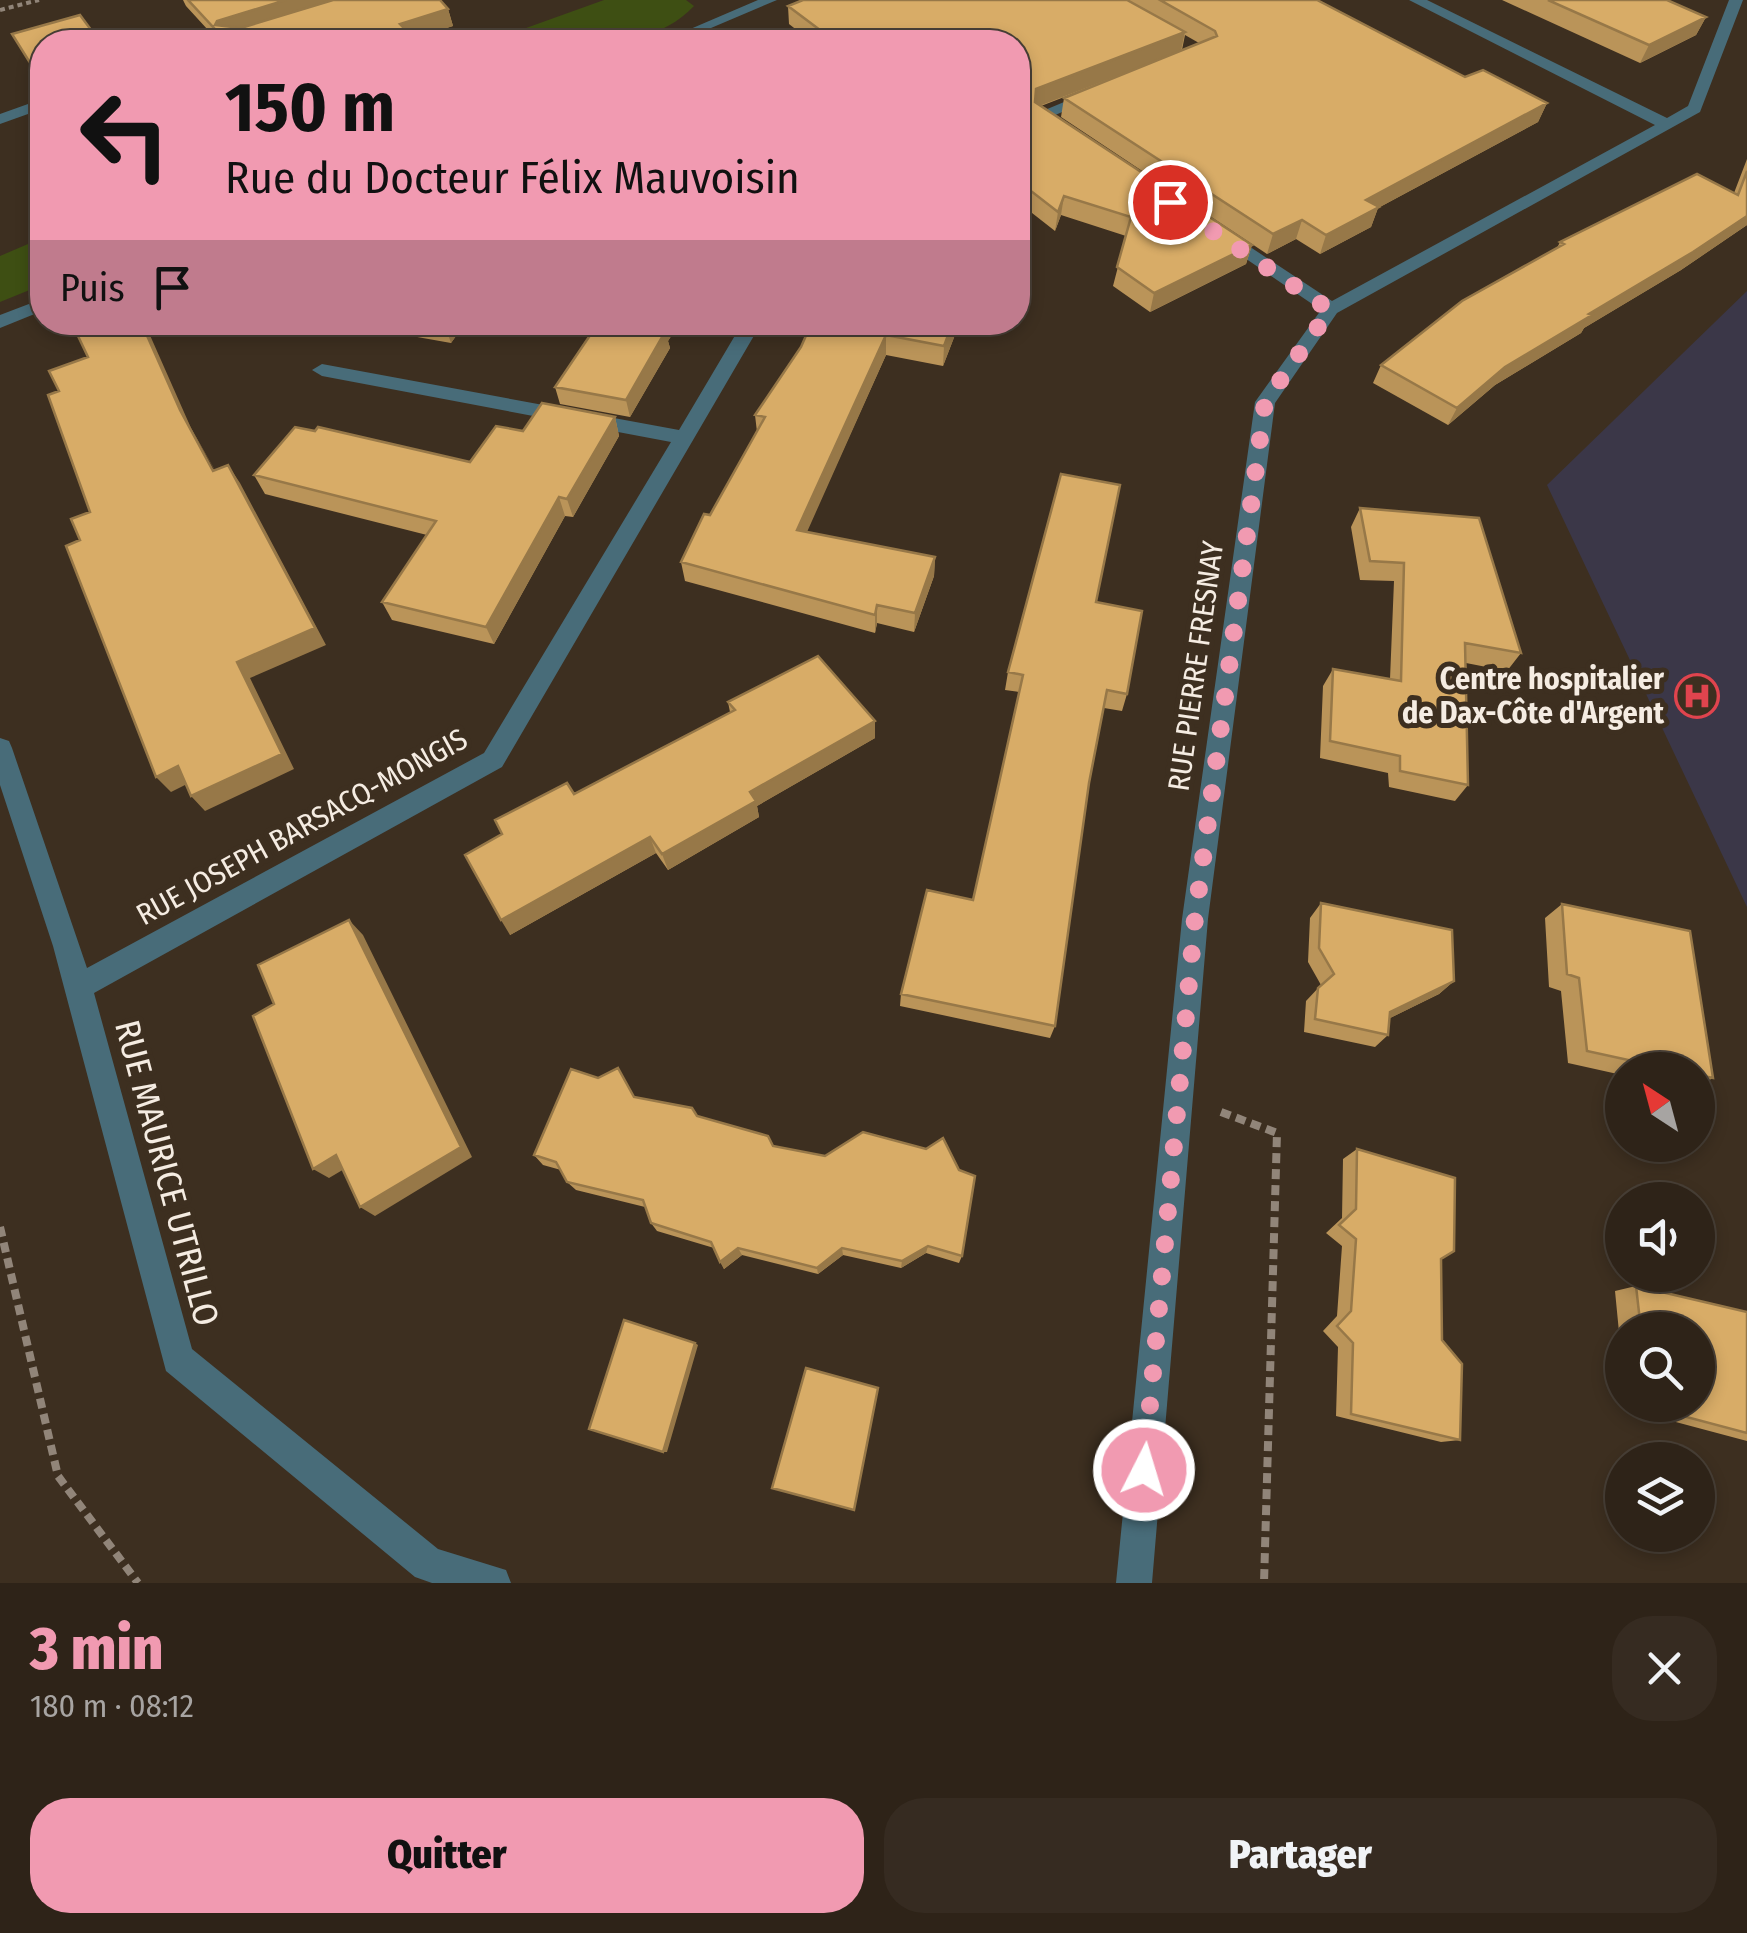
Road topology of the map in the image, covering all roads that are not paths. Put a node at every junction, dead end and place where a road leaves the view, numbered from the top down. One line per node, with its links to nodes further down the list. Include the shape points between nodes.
1 (731, 0): 5 (street)
2 (770, 0): 5 (street)
3 (1416, 0): 10 (street)
4 (1736, 0): 10 (street, RUE PIERRE FRESNAY, via 1695,109)
5 (752, 8): 6 (street)
6 (697, 30)
7 (1112, 88): 11 (street, via 1041,115)
8 (30, 108): 9 (street)
9 (0, 118)
10 (1668, 125): 14 (street, RUE PIERRE FRESNAY)
11 (1073, 137)
12 (1202, 223): 14 (street)
13 (30, 310): 15 (street)
14 (1330, 310): 23 (street, RUE PIERRE FRESNAY, via 1265,402 1195,918)
15 (0, 322)
16 (745, 335): 18 (street, RUE JOSEPH BARSACQ-MONGIS)
17 (322, 370): 18 (street)
18 (684, 438): 20 (street, RUE JOSEPH BARSACQ-MONGIS, via 492,760)
19 (0, 748): 20 (street, RUE MAURICE UTRILLO)
20 (78, 987): 21 (street, RUE MAURICE UTRILLO, via 178,1359)
21 (426, 1574): 22 (street, RUE MAURICE UTRILLO)
22 (493, 1583)
23 (1134, 1583)

